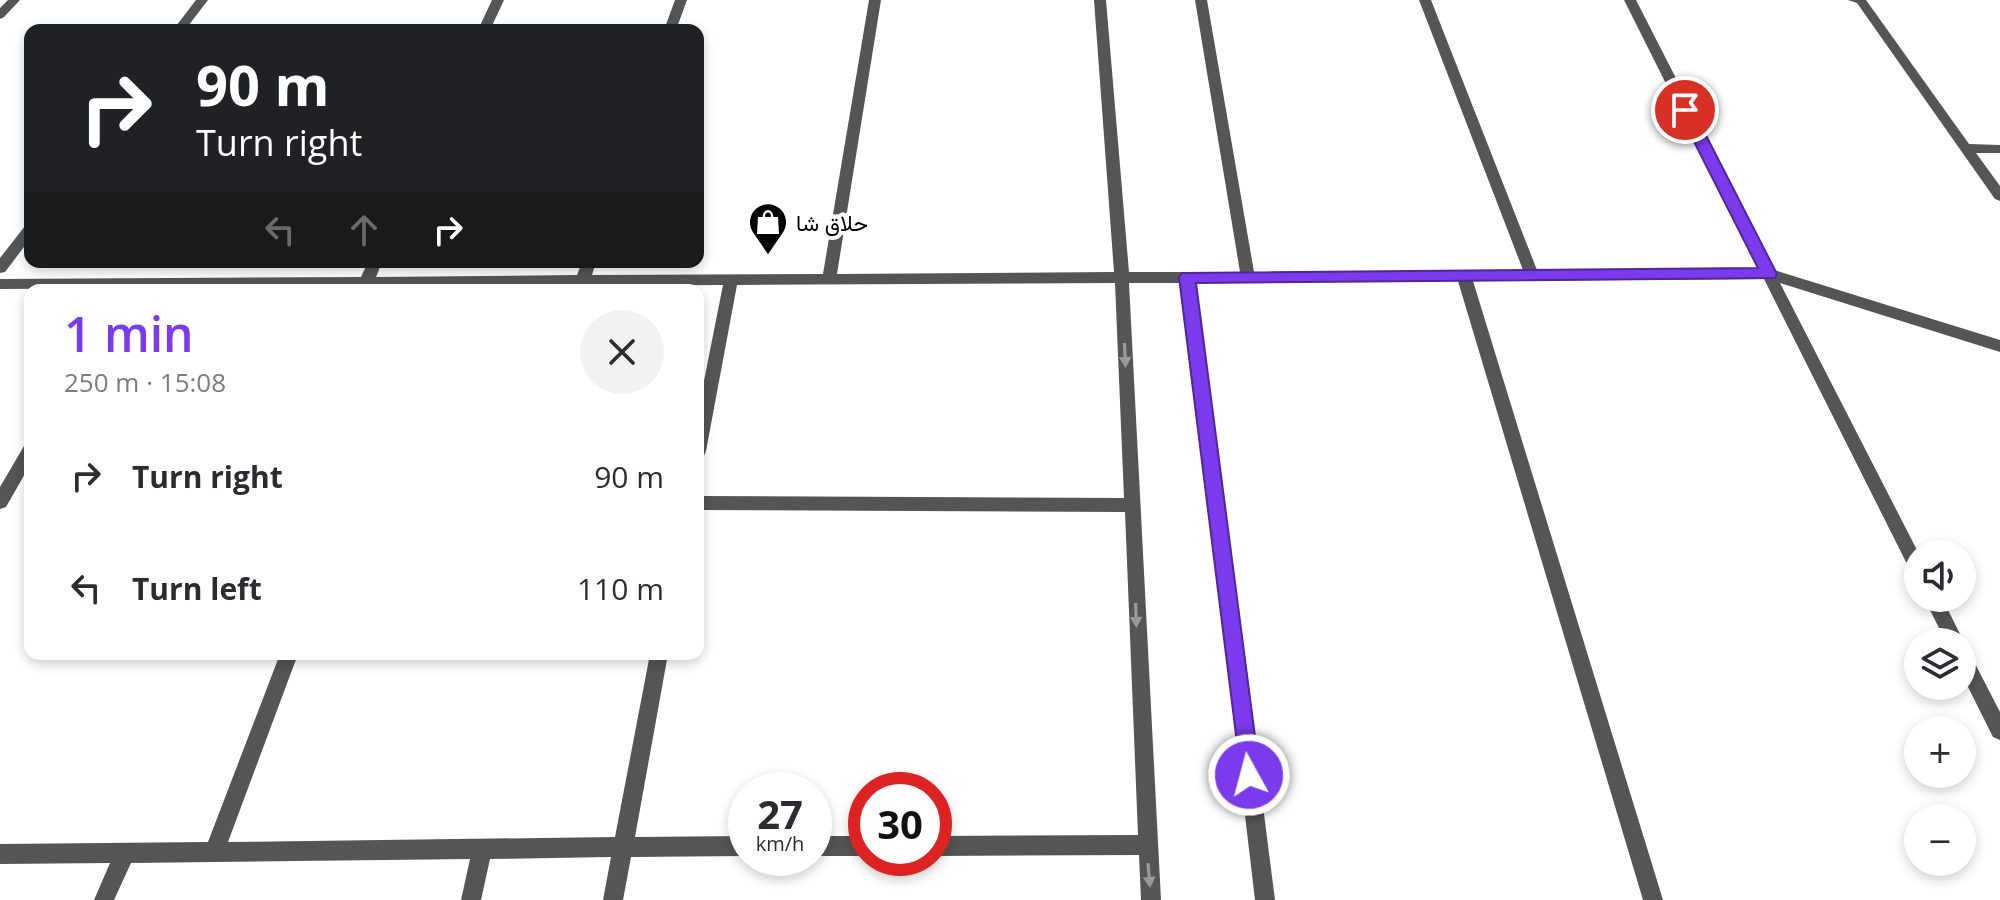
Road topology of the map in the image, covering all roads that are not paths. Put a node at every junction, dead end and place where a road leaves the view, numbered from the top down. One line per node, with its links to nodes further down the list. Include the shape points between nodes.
1 (14, 0): 11 (street)
2 (202, 0): 12 (street)
3 (498, 0): 13 (street)
4 (681, 0): 14 (street)
5 (875, 0): 28 (street)
6 (1100, 0): 27 (street)
7 (1201, 0): 26 (street)
8 (1425, 0): 23 (street)
9 (1630, 0): 22 (street)
10 (1854, 0): 15 (street, via 1860,0)
11 (0, 15)
12 (184, 24)
13 (487, 24)
14 (672, 24)
15 (1965, 148): 16 (street); 17 (street)
16 (2000, 149)
17 (2000, 196)
18 (24, 237): 19 (street)
19 (0, 268)
20 (372, 268): 31 (street)
21 (587, 268): 29 (street)
22 (1769, 274): 23 (street); 37 (street); 43 (street)
23 (1532, 275): 24 (street)
24 (1464, 276): 26 (street); 61 (street)
25 (1188, 277): 26 (street); 27 (street); 60 (street)
26 (1248, 277)
27 (1122, 278): 28 (street); 42 (street, one-way to 42)
28 (829, 279): 30 (street)
29 (583, 280): 30 (street); 36 (street)
30 (731, 280): 38 (street)
31 (366, 282): 34 (street); 35 (street)
32 (0, 284): 33 (street)
33 (24, 284)
34 (248, 284)
35 (398, 284)
36 (480, 284)
37 (2000, 346)
38 (704, 420)
39 (24, 461): 40 (street)
40 (0, 502)
41 (704, 503): 42 (street)
42 (1132, 505): 48 (street, one-way to 48)
43 (1904, 541)
44 (287, 660): 53 (street)
45 (658, 660): 51 (street)
46 (1976, 684): 47 (street)
47 (2000, 731)
48 (1146, 845): 50 (street); 59 (street, one-way to 59)
49 (728, 846): 51 (street)
50 (952, 846)
51 (622, 847): 52 (street); 58 (street)
52 (482, 848): 53 (street); 57 (street)
53 (214, 852): 54 (street)
54 (125, 853): 55 (street); 56 (street)
55 (0, 854)
56 (104, 900)
57 (471, 900)
58 (613, 900)
59 (1151, 900)
60 (1265, 900)
61 (1653, 900)

